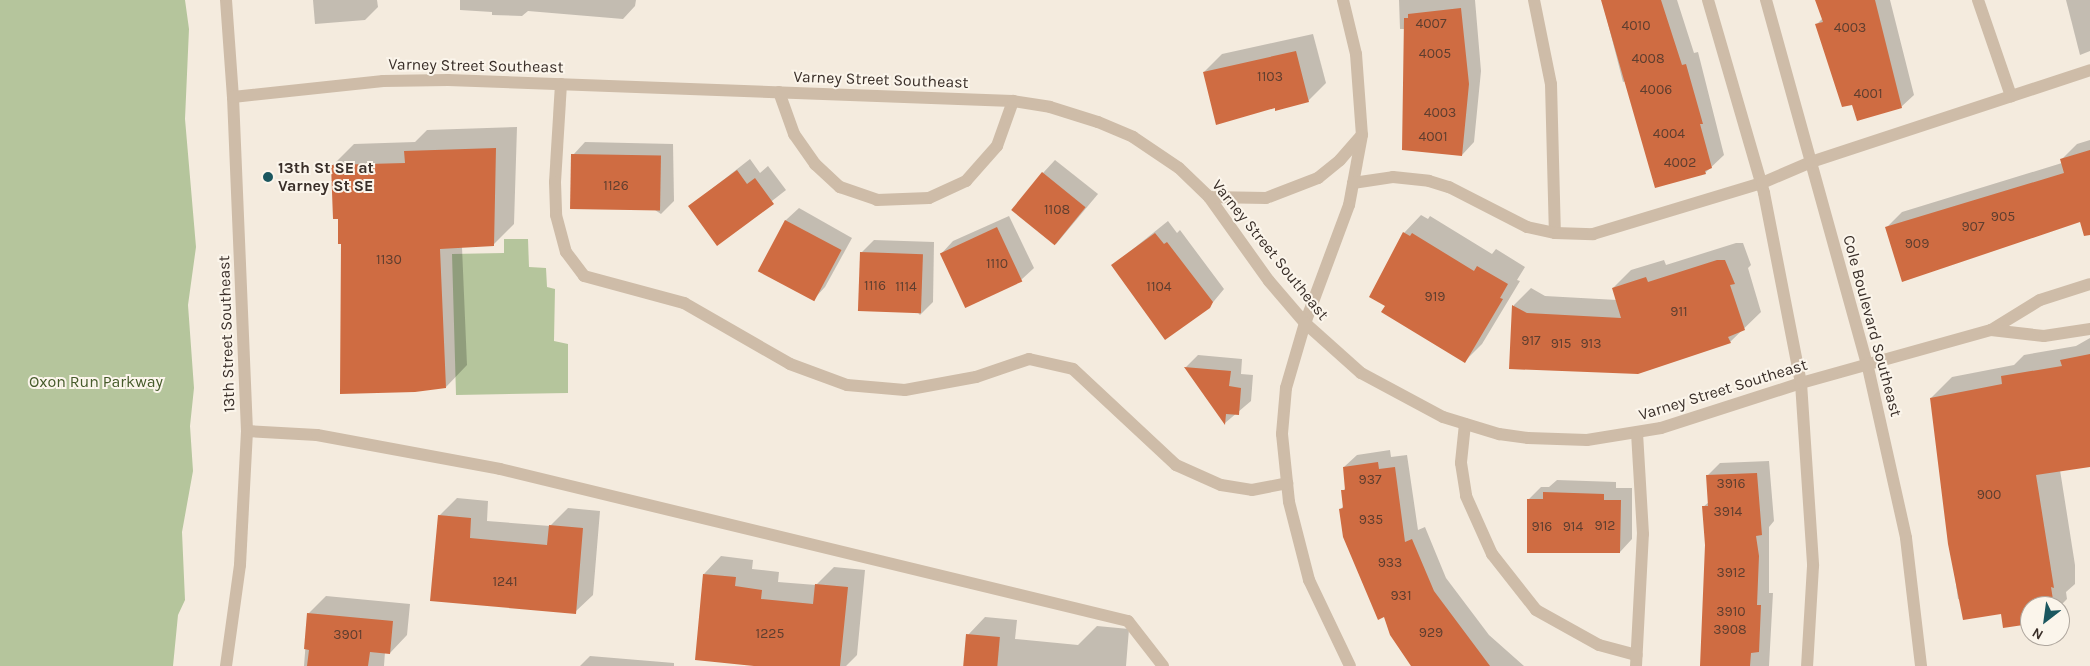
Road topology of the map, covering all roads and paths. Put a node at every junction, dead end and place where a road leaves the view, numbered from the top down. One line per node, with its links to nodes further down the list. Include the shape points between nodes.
1 (226, 0): 11 (street, 13th Street Southeast)
2 (1343, 0): 13 (street, via 1356,54)
3 (1534, 0): 18 (street, via 1551,84)
4 (1708, 0): 16 (street)
5 (1766, 0): 14 (street, Cole Boulevard Southeast)
6 (1978, 0): 10 (street)
7 (2090, 70): 10 (street)
8 (561, 84): 9 (street, Varney Street Southeast); 11 (street, Varney Street Southeast, via 383,81); 28 (street, via 556,215 566,252 584,276 684,303 790,364 847,385 905,390 976,376 1029,358 1073,369 1176,465 1221,485 1252,490)
9 (779, 92): 12 (street, Varney Street Southeast); 12 (street, via 794,134 815,164 840,186 877,200 930,198 966,181 997,146)
10 (2011, 96): 14 (street)
11 (233, 98): 26 (street, 13th Street Southeast)
12 (1013, 101): 17 (street, Varney Street Southeast, via 1066,112 1133,137 1179,168)
13 (1362, 135): 15 (street); 17 (street, via 1340,160 1318,178 1266,198)
14 (1811, 162): 16 (street); 23 (street, Cole Boulevard Southeast)
15 (1353, 183): 18 (street, via 1393,177 1429,181 1448,187 1527,228); 20 (street, via 1349,205)
16 (1762, 183): 18 (street, via 1593,234); 24 (street)
17 (1209, 198): 20 (street, Varney Street Southeast, via 1269,281)
18 (1555, 233)
19 (2090, 284): 22 (street, Varney Street Southeast, via 2040,300)
20 (1305, 324): 25 (street, Varney Street Southeast, via 1340,357 1369,378 1418,406); 28 (street, via 1286,388 1282,434)
21 (2090, 329): 22 (street, Varney Street Southeast, via 2044,336)
22 (1991, 330): 23 (street, Varney Street Southeast)
23 (1867, 363): 24 (street, Varney Street Southeast); 34 (street, Cole Boulevard Southeast, via 1906,538)
24 (1801, 383): 27 (street, Varney Street Southeast, via 1691,419); 33 (street, via 1814,566)
25 (1465, 424): 27 (street, Varney Street Southeast, via 1499,434 1558,440); 29 (street, via 1461,463 1466,496 1492,554 1536,610 1599,645)
26 (247, 431): 30 (street, 13th Street Southeast, via 240,565); 31 (street, via 307,434 500,469 1128,621)
27 (1636, 433): 29 (street, via 1643,534)
28 (1287, 483): 32 (street, via 1308,580)
29 (1636, 660)
30 (226, 666)
31 (1163, 666)
32 (1350, 666)
33 (1807, 666)
34 (1921, 666)

